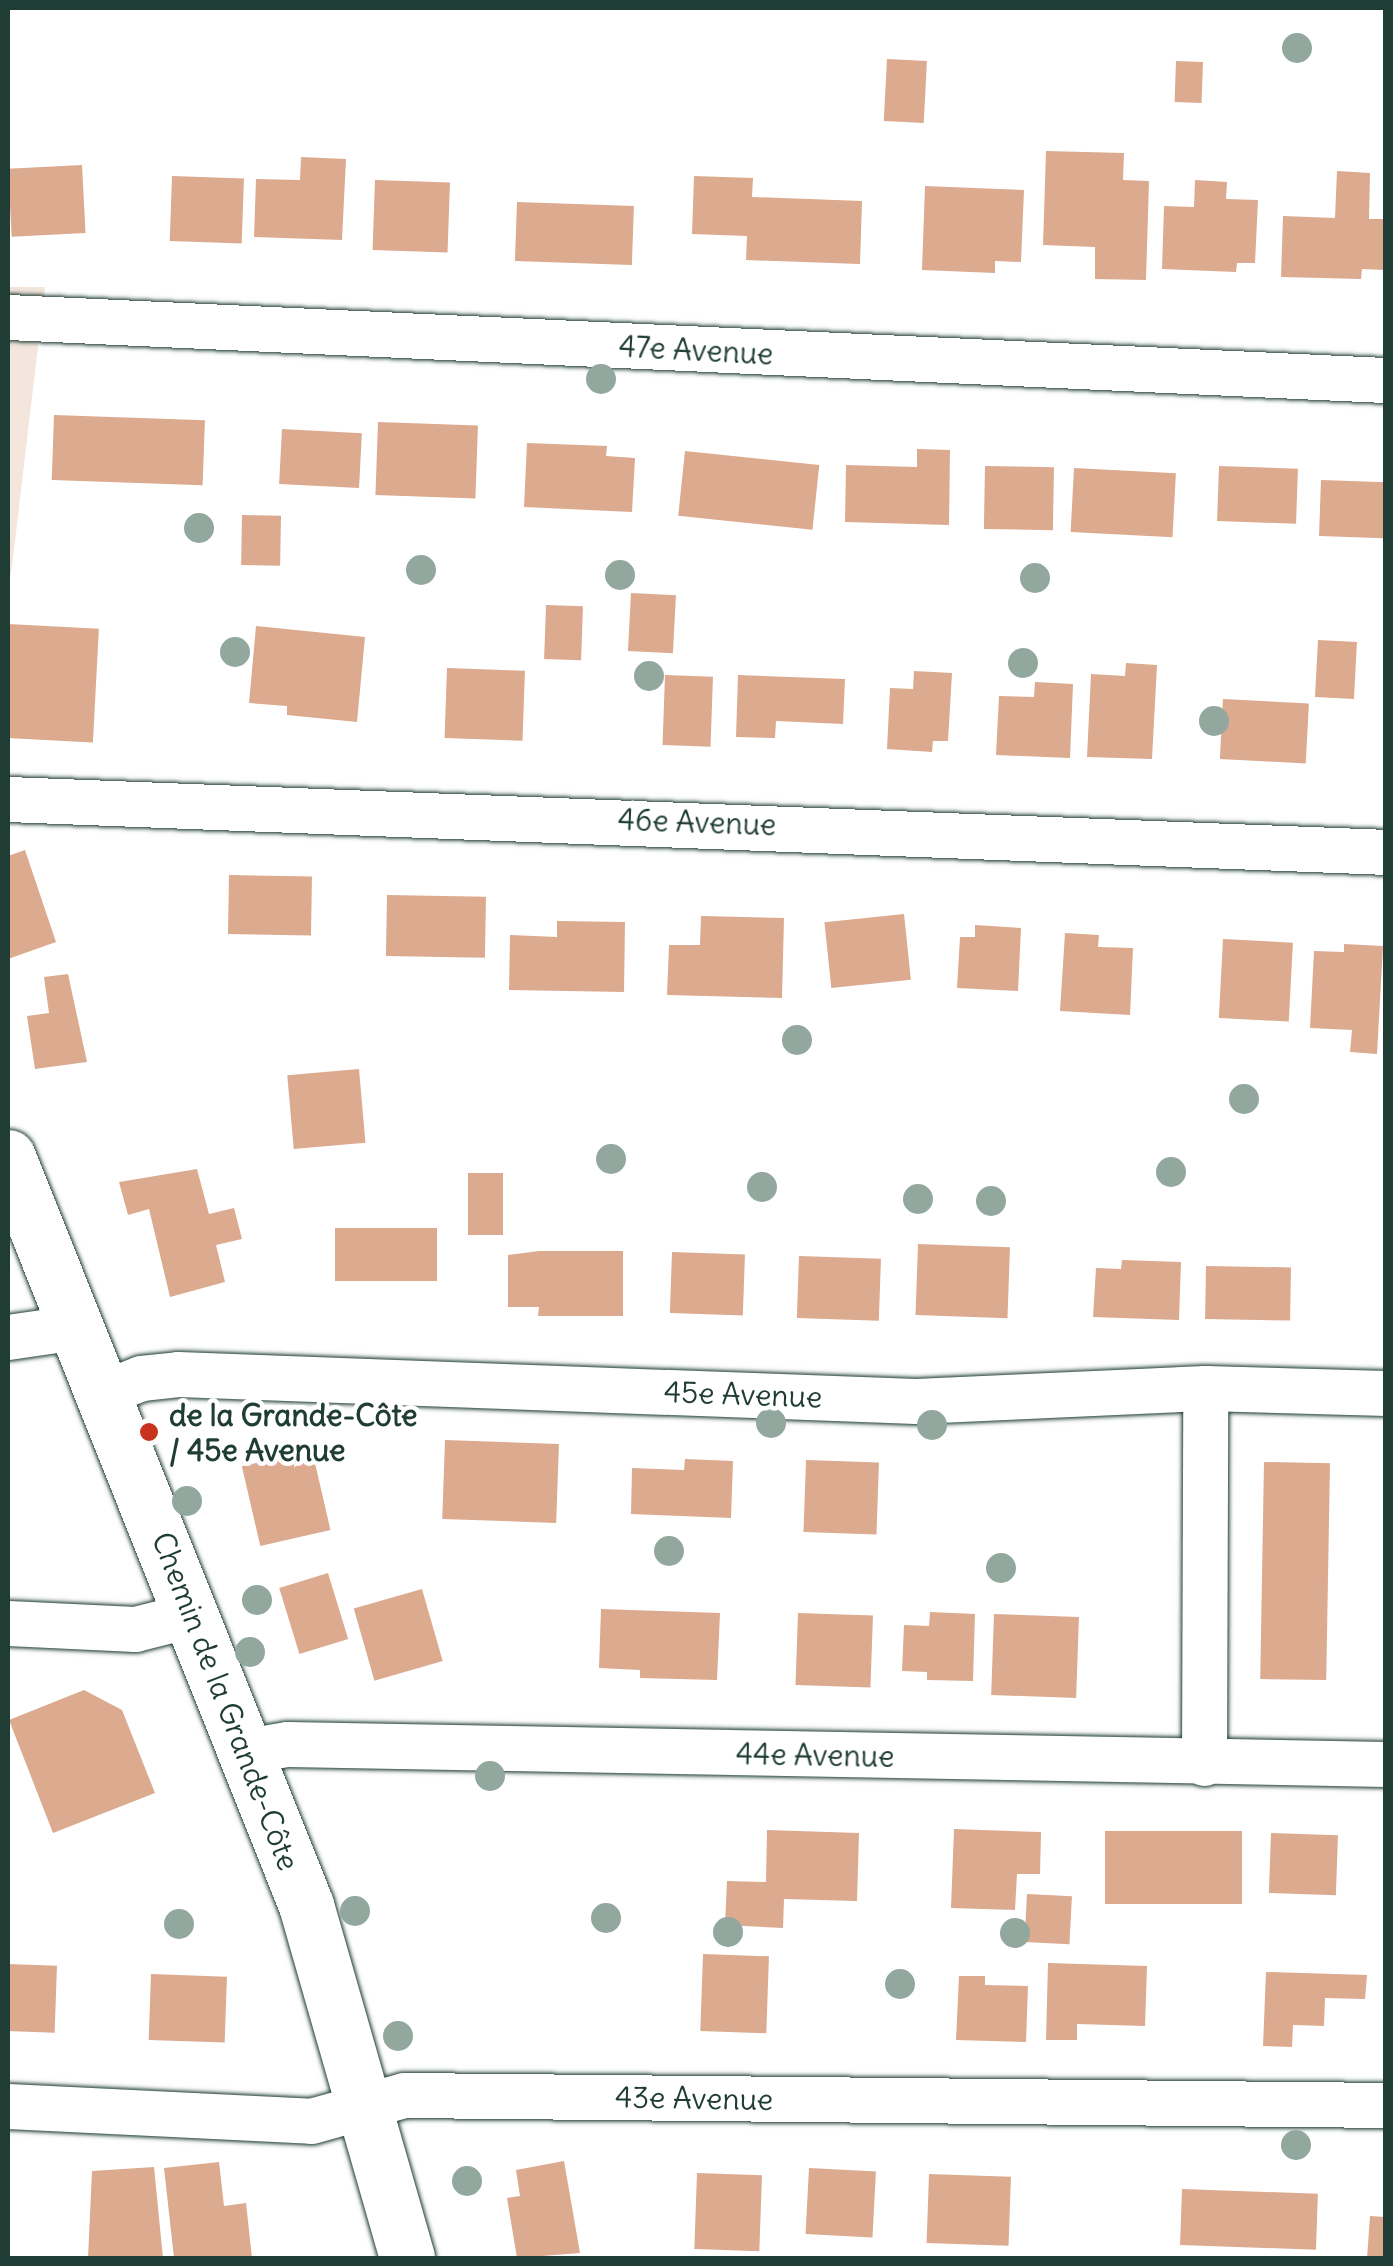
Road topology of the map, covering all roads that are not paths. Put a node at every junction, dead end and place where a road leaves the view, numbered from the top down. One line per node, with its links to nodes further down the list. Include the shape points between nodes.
1 (8, 317): 2 (street, 47e Avenue)
2 (1386, 380)
3 (8, 799): 4 (street, 46e Avenue)
4 (1386, 852)
5 (8, 1157): 6 (main road, Chemin de la Grande-Côte)
6 (76, 1327): 7 (street); 9 (main road, Chemin de la Grande-Côte)
7 (8, 1337)
8 (1205, 1388): 9 (street, 45e Avenue, via 916,1401 178,1374 141,1378); 10 (street, 45e Avenue); 14 (street)
9 (103, 1393): 11 (main road, Chemin de la Grande-Côte)
10 (1386, 1393)
11 (194, 1614): 12 (street, via 136,1629); 13 (main road, Chemin de la Grande-Côte)
12 (8, 1623)
13 (246, 1751): 14 (street, 44e Avenue, via 307,1745); 18 (main road, Chemin de la Grande-Côte, via 306,1905)
14 (1204, 1763): 15 (street, 44e Avenue)
15 (1386, 1764)
16 (1386, 2105): 18 (street, 43e Avenue, via 404,2095)
17 (8, 2106): 18 (street, 43e Avenue, via 310,2121)
18 (368, 2108): 19 (main road, Chemin de la Grande-Côte)
19 (407, 2258)

